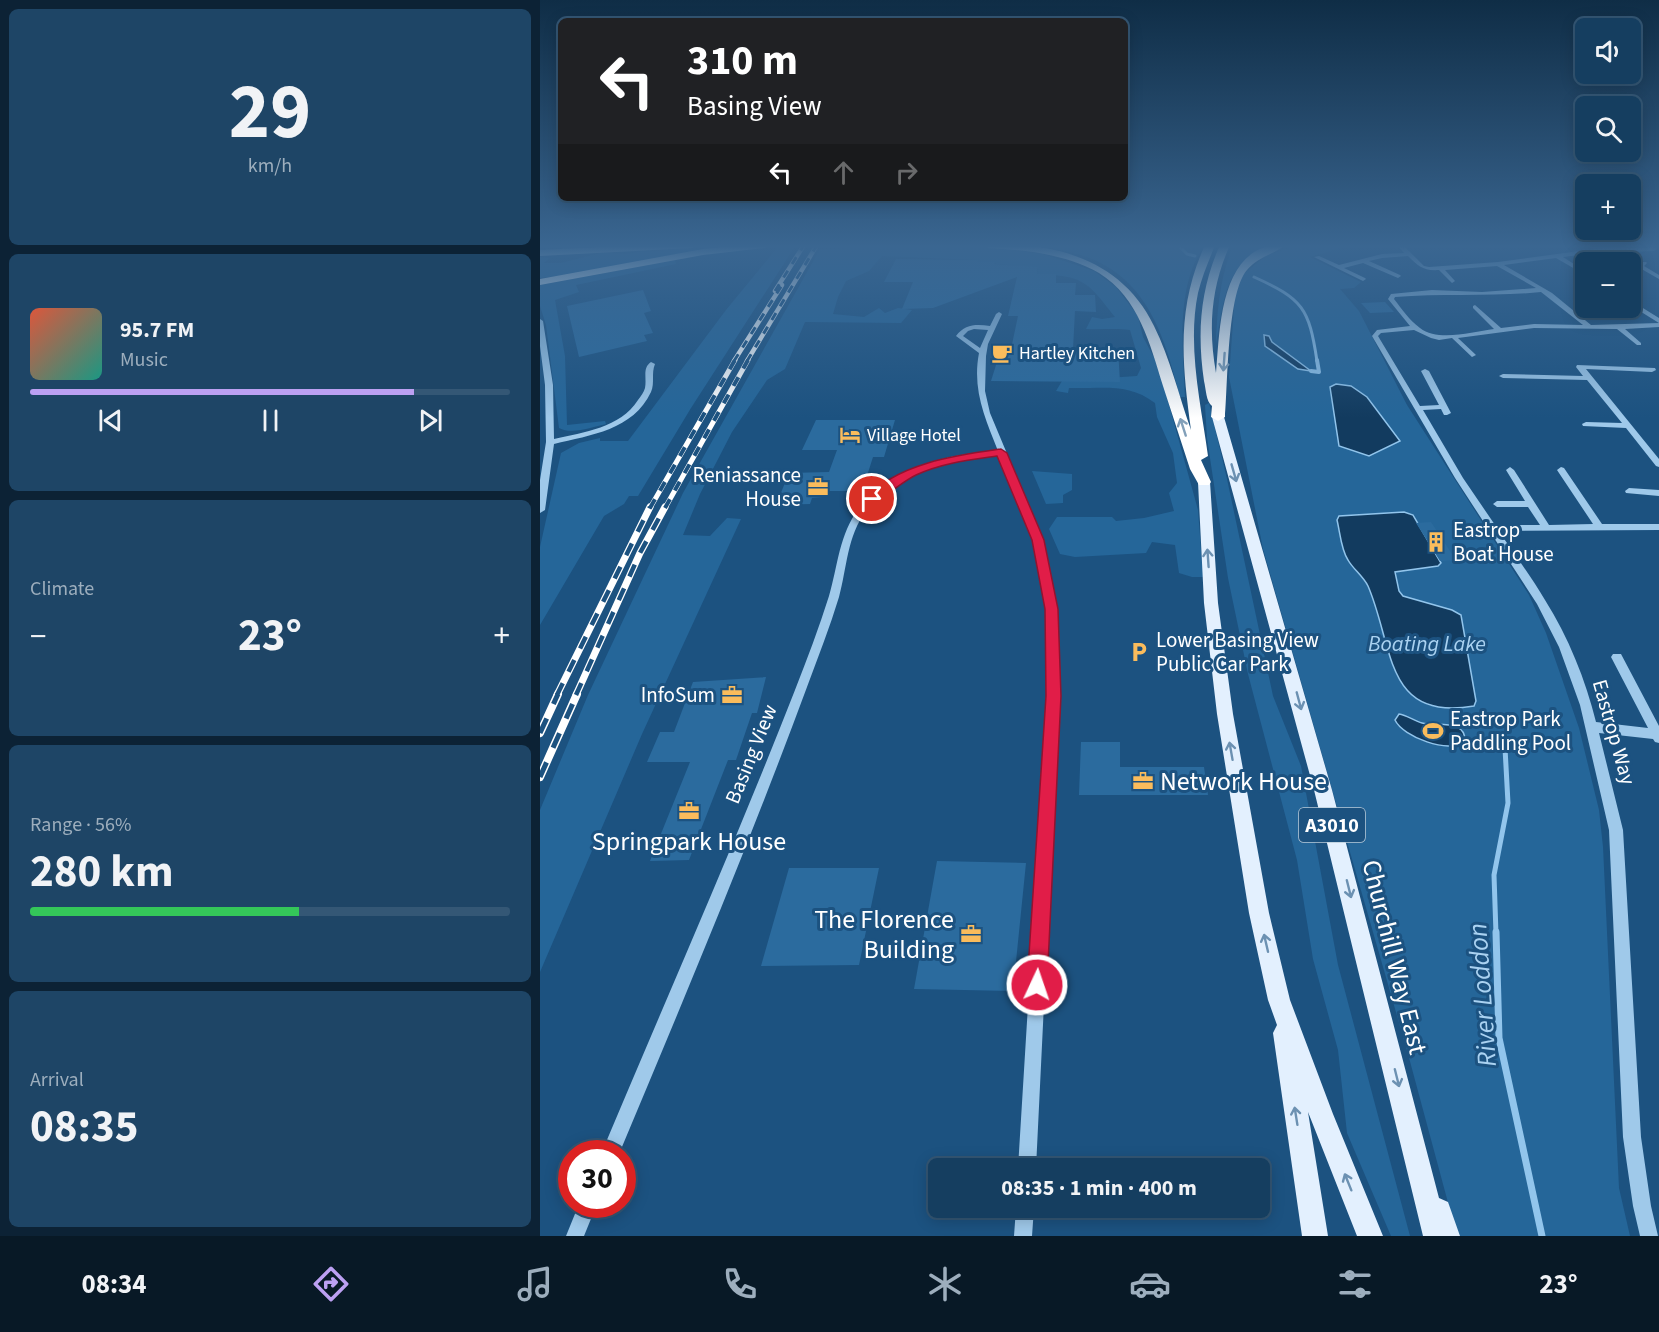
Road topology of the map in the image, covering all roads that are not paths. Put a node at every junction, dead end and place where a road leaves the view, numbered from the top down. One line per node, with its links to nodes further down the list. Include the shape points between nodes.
1 (1135, 303): 41 (highway, one-way to 1, via 1150,328)
2 (1192, 303): 41 (highway, via 1188,351)
3 (1206, 303): 31 (highway, via 1206,358)
4 (1231, 303): 31 (highway, one-way to 31)
5 (1394, 303): 15 (street)
6 (1561, 303): 12 (street)
7 (1641, 306): 11 (street)
8 (1475, 307): 17 (street)
9 (999, 314): 14 (street)
10 (540, 321): 34 (street, via 549,385)
11 (1659, 323): 13 (street)
12 (1589, 326): 13 (street); 16 (street)
13 (1619, 327): 22 (street)
14 (993, 328): 23 (street); 23 (street, via 970,327 959,336)
15 (1416, 328): 21 (street, via 1427,337); 30 (street, Eastrop Way, via 1379,331 1375,336)
16 (1557, 329): 18 (street); 19 (street)
17 (1499, 330): 18 (street); 21 (street)
18 (1507, 331): 20 (street)
19 (1578, 331)
20 (1528, 333)
21 (1454, 337): 24 (street)
22 (1639, 344)
23 (983, 354): 37 (street, via 980,371 984,405)
24 (1472, 355)
25 (651, 364): 34 (street, via 649,387 628,418)
26 (1652, 370): 29 (street, via 1580,367)
27 (1425, 371): 30 (street, via 1445,410)
28 (1503, 376): 29 (street)
29 (1587, 378): 33 (street)
30 (1417, 408): 50 (street, Eastrop Way)
31 (1218, 417): 55 (main road, Churchill Way East / A3010, one-way to 55, via 1311,745)
32 (1586, 424): 33 (street)
33 (1629, 426): 35 (street)
34 (550, 442): 46 (street)
35 (1647, 449): 36 (street); 38 (street)
36 (1659, 450)
37 (1001, 453): 56 (street, Basing View, via 950,460 912,473 877,494 852,525 845,539 834,597 791,714); 57 (street, via 1038,540 1052,609 1053,696)
38 (1659, 464)
39 (1510, 470): 45 (street)
40 (1562, 470): 48 (street)
41 (1204, 482): 54 (main road, one-way to 41, via 1259,913 1225,714 1211,603)
42 (1629, 491): 43 (street)
43 (1659, 493)
44 (1497, 504): 45 (street)
45 (1531, 504): 47 (street)
46 (540, 510)
47 (1545, 526): 48 (street); 50 (street)
48 (1599, 527): 49 (street)
49 (1659, 527)
50 (1494, 528): 52 (street, Eastrop Way, via 1551,619)
51 (1617, 657): 53 (street)
52 (1592, 728): 53 (street); 66 (street, Eastrop Way, via 1616,830 1632,1137)
53 (1658, 736)
54 (1279, 1000): 62 (main road, one-way to 54); 63 (main road, one-way to 54)
55 (1410, 1129): 64 (main road, Churchill Way East / A3010); 65 (main road)
56 (616, 1140)
57 (1028, 1158)
58 (582, 1218): 60 (street)
59 (1024, 1218): 61 (street)
60 (575, 1236)
61 (1023, 1236)
62 (1314, 1236)
63 (1370, 1236)
64 (1436, 1236)
65 (1447, 1236)
66 (1649, 1236)

